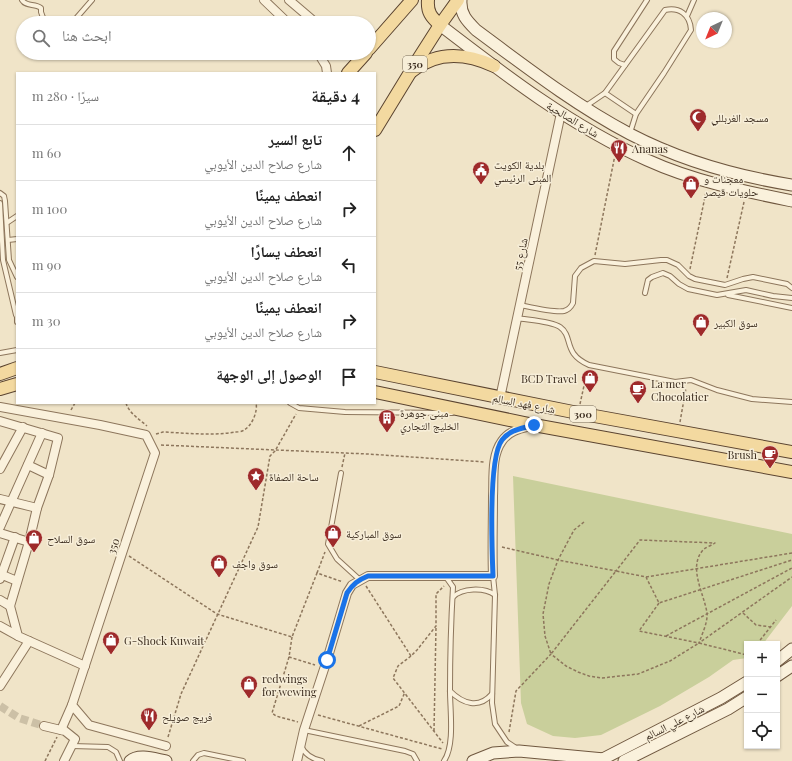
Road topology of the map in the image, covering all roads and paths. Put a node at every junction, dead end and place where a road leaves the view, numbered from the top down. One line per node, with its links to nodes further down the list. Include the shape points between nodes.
1 (22, 0): 11 (lane, via 32,6 39,6)
2 (92, 0): 12 (lane)
3 (264, 0): 13 (street)
4 (290, 0): 14 (street)
5 (412, 0): 17 (main road)
6 (428, 0): 16 (main road, via 428,12)
7 (458, 0): 16 (main road, 350)
8 (462, 0): 26 (street, شارع الصالحية, via 461,7 465,20 476,30)
9 (647, 0): 20 (lane, via 614,50 614,59)
10 (694, 0): 15 (lane)
11 (42, 16)
12 (78, 16)
13 (281, 16)
14 (308, 16)
15 (687, 16): 20 (lane, via 677,9 664,10); 28 (lane, via 691,30)
16 (440, 25): 21 (street, شارع الصالحية); 24 (main road, 350)
17 (376, 37)
18 (322, 60): 22 (street)
19 (360, 60): 23 (main road)
20 (625, 65): 25 (lane)
21 (494, 66): 24 (main road, via 476,58 452,55 428,61); 27 (street, شارع الصالحية)
22 (327, 72)
23 (349, 72)
24 (408, 74): 29 (main road, 350)
25 (605, 93): 26 (lane); 28 (lane)
26 (584, 107): 30 (street, شارع الصالحية)
27 (561, 113): 30 (street, via 567,108 574,108); 31 (street, شارع الصالحية); 53 (street, شارع 55)
28 (636, 114): 30 (lane)
29 (376, 128)
30 (630, 134): 33 (street, شارع الصالحية, via 681,156 728,172)
31 (617, 145): 32 (street, شارع الصالحية, via 647,160); 43 (path)
32 (708, 182): 34 (street, شارع الصالحية); 47 (path)
33 (792, 185)
34 (746, 192): 36 (street, شارع الصالحية); 48 (path)
35 (0, 193): 39 (lane, via 5,198)
36 (792, 201)
37 (0, 205): 40 (lane); 44 (lane)
38 (16, 217): 39 (lane)
39 (8, 222): 40 (lane)
40 (8, 228): 42 (lane)
41 (16, 239): 42 (lane)
42 (8, 240): 45 (lane)
43 (594, 261): 47 (lane, via 625,264 667,260); 53 (lane, via 580,268 574,276 573,303 566,311)
44 (4, 264): 45 (lane); 55 (lane)
45 (10, 264): 46 (lane)
46 (16, 275)
47 (688, 276): 48 (lane)
48 (725, 285): 49 (lane, via 753,277 787,284)
49 (792, 288)
50 (645, 293): 51 (lane, via 648,280 663,273 688,289)
51 (723, 294): 52 (lane, via 746,290); 54 (lane)
52 (792, 298)
53 (520, 305): 56 (street, شارع 55)
54 (792, 308)
55 (16, 315)
56 (517, 318): 59 (lane, via 559,326 565,332 573,354); 67 (street, شارع 55)
57 (16, 350): 58 (lane)
58 (0, 353)
59 (589, 365): 63 (lane, via 675,382); 74 (path)
60 (16, 368): 62 (main road)
61 (376, 372): 67 (main road, شارع فهد السالم / 300)
62 (0, 374)
63 (687, 380): 68 (lane, via 746,398); 79 (path)
64 (16, 384): 65 (main road)
65 (0, 389)
66 (376, 392): 75 (main road, شارع فهد السالم / 300)
67 (500, 398): 74 (main road, شارع فهد السالم / 300)
68 (792, 402)
69 (126, 404): 81 (path, via 136,417)
70 (256, 404): 81 (path, via 254,417 244,431 220,435 163,432)
71 (292, 404): 73 (lane)
72 (0, 407): 82 (street, via 100,424 146,435)
73 (299, 408): 75 (lane, via 345,412); 83 (path)
74 (578, 413): 79 (main road, شارع فهد السالم / 300)
75 (479, 414): 77 (main road, شارع فهد السالم / 300)
76 (0, 421): 78 (street)
77 (534, 425): 86 (street, via 511,432 497,449); 89 (main road, شارع فهد السالم / 300)
78 (23, 427): 80 (street); 88 (street)
79 (678, 432): 84 (main road, شارع فهد السالم / 300)
80 (42, 433): 87 (street); 91 (street, via 58,438)
81 (158, 434): 82 (path)
82 (151, 444): 83 (path); 102 (street, 350, via 155,453)
83 (275, 451): 85 (path); 125 (path, via 270,456 258,528)
84 (792, 452)
85 (345, 453): 86 (path); 90 (path)
86 (494, 463): 101 (street)
87 (28, 465): 91 (street); 93 (street)
88 (0, 469)
89 (792, 472)
90 (341, 473): 100 (lane)
91 (48, 475): 94 (street)
92 (0, 499): 93 (street)
93 (11, 502): 94 (street); 96 (street)
94 (37, 508): 99 (street)
95 (584, 522): 104 (path, via 574,530)
96 (0, 527)
97 (0, 533): 98 (street)
98 (15, 537): 99 (street); 110 (street)
99 (29, 542): 116 (street)
100 (328, 544): 109 (path); 114 (lane, via 337,559)
101 (492, 545): 104 (path); 111 (street)
102 (122, 552): 125 (path); 143 (street, 350)
103 (792, 553): 106 (path)
104 (558, 560): 108 (path); 138 (path, via 549,584 543,614 545,636)
105 (792, 560): 118 (path)
106 (697, 568): 108 (path, via 704,549 715,543 640,540); 112 (path); 118 (path)
107 (792, 568): 126 (path)
108 (616, 571): 112 (path); 138 (path)
109 (317, 573): 117 (path); 133 (path)
110 (1, 576): 116 (street)
111 (493, 576): 115 (street); 119 (lane)
112 (646, 577): 122 (path)
113 (792, 577): 124 (path)
114 (360, 579): 115 (street, via 368,576); 117 (street); 140 (path)
115 (448, 579): 120 (lane, via 453,587); 129 (path, via 436,594)
116 (17, 581): 123 (street)
117 (352, 585): 145 (street, via 347,593)
118 (701, 590): 122 (path); 126 (path)
119 (495, 595): 120 (lane, via 486,590 462,591); 151 (lane)
120 (452, 597): 149 (lane)
121 (0, 600): 123 (street)
122 (659, 603): 132 (path, via 638,631)
123 (10, 606): 131 (street)
124 (743, 612): 130 (path, via 756,625); 136 (path)
125 (217, 614): 133 (path); 163 (path, via 181,694)
126 (707, 614): 132 (path); 136 (path)
127 (776, 620): 130 (path)
128 (0, 626): 131 (street)
129 (436, 626): 140 (path); 159 (path)
130 (771, 627): 135 (path)
131 (18, 636): 134 (street)
132 (666, 636): 136 (path)
133 (292, 637): 141 (path)
134 (29, 641): 143 (street); 148 (street)
135 (759, 641)
136 (699, 643): 138 (path, via 670,661 638,674 602,678 578,672); 139 (path)
137 (792, 649): 142 (street)
138 (552, 654): 160 (path, via 516,691)
139 (744, 654)
140 (411, 656): 150 (path, via 398,666 393,678)
141 (289, 657): 145 (path); 157 (path, via 272,713)
142 (780, 658)
143 (85, 666): 153 (street, 350)
144 (792, 666): 146 (street)
145 (325, 668): 154 (street)
146 (780, 674)
147 (744, 684): 166 (street, شارع علي السالم)
148 (0, 686)
149 (450, 691): 151 (lane, via 465,702 474,703 487,700); 164 (lane)
150 (405, 692): 156 (path, via 399,706); 159 (path)
151 (492, 694): 160 (lane, via 495,724)
152 (744, 699): 179 (street, شارع علي السالم)
153 (72, 705): 158 (street, 350); 163 (street, via 89,725)
154 (310, 713): 156 (path); 157 (street)
155 (44, 726): 158 (street)
156 (359, 726): 164 (path)
157 (305, 727): 161 (street); 176 (lane, via 405,751 413,754)
158 (61, 730): 162 (street, via 74,739); 167 (path)
159 (434, 732): 164 (path)
160 (507, 742): 165 (lane)
161 (300, 744): 174 (street); 175 (lane, via 308,755)
162 (71, 746): 168 (street); 169 (lane, via 108,747 116,752)
163 (166, 746)
164 (448, 750): 177 (lane)
165 (520, 751): 166 (street); 178 (street, via 493,753)
166 (602, 760)
167 (45, 761)
168 (64, 761)
169 (120, 761)
170 (130, 761): 171 (street, via 140,757)
171 (166, 761)
172 (193, 761): 173 (lane, via 204,753)
173 (242, 761)
174 (297, 761)
175 (322, 761)
176 (417, 761)
177 (444, 761)
178 (473, 761)
179 (624, 761)

